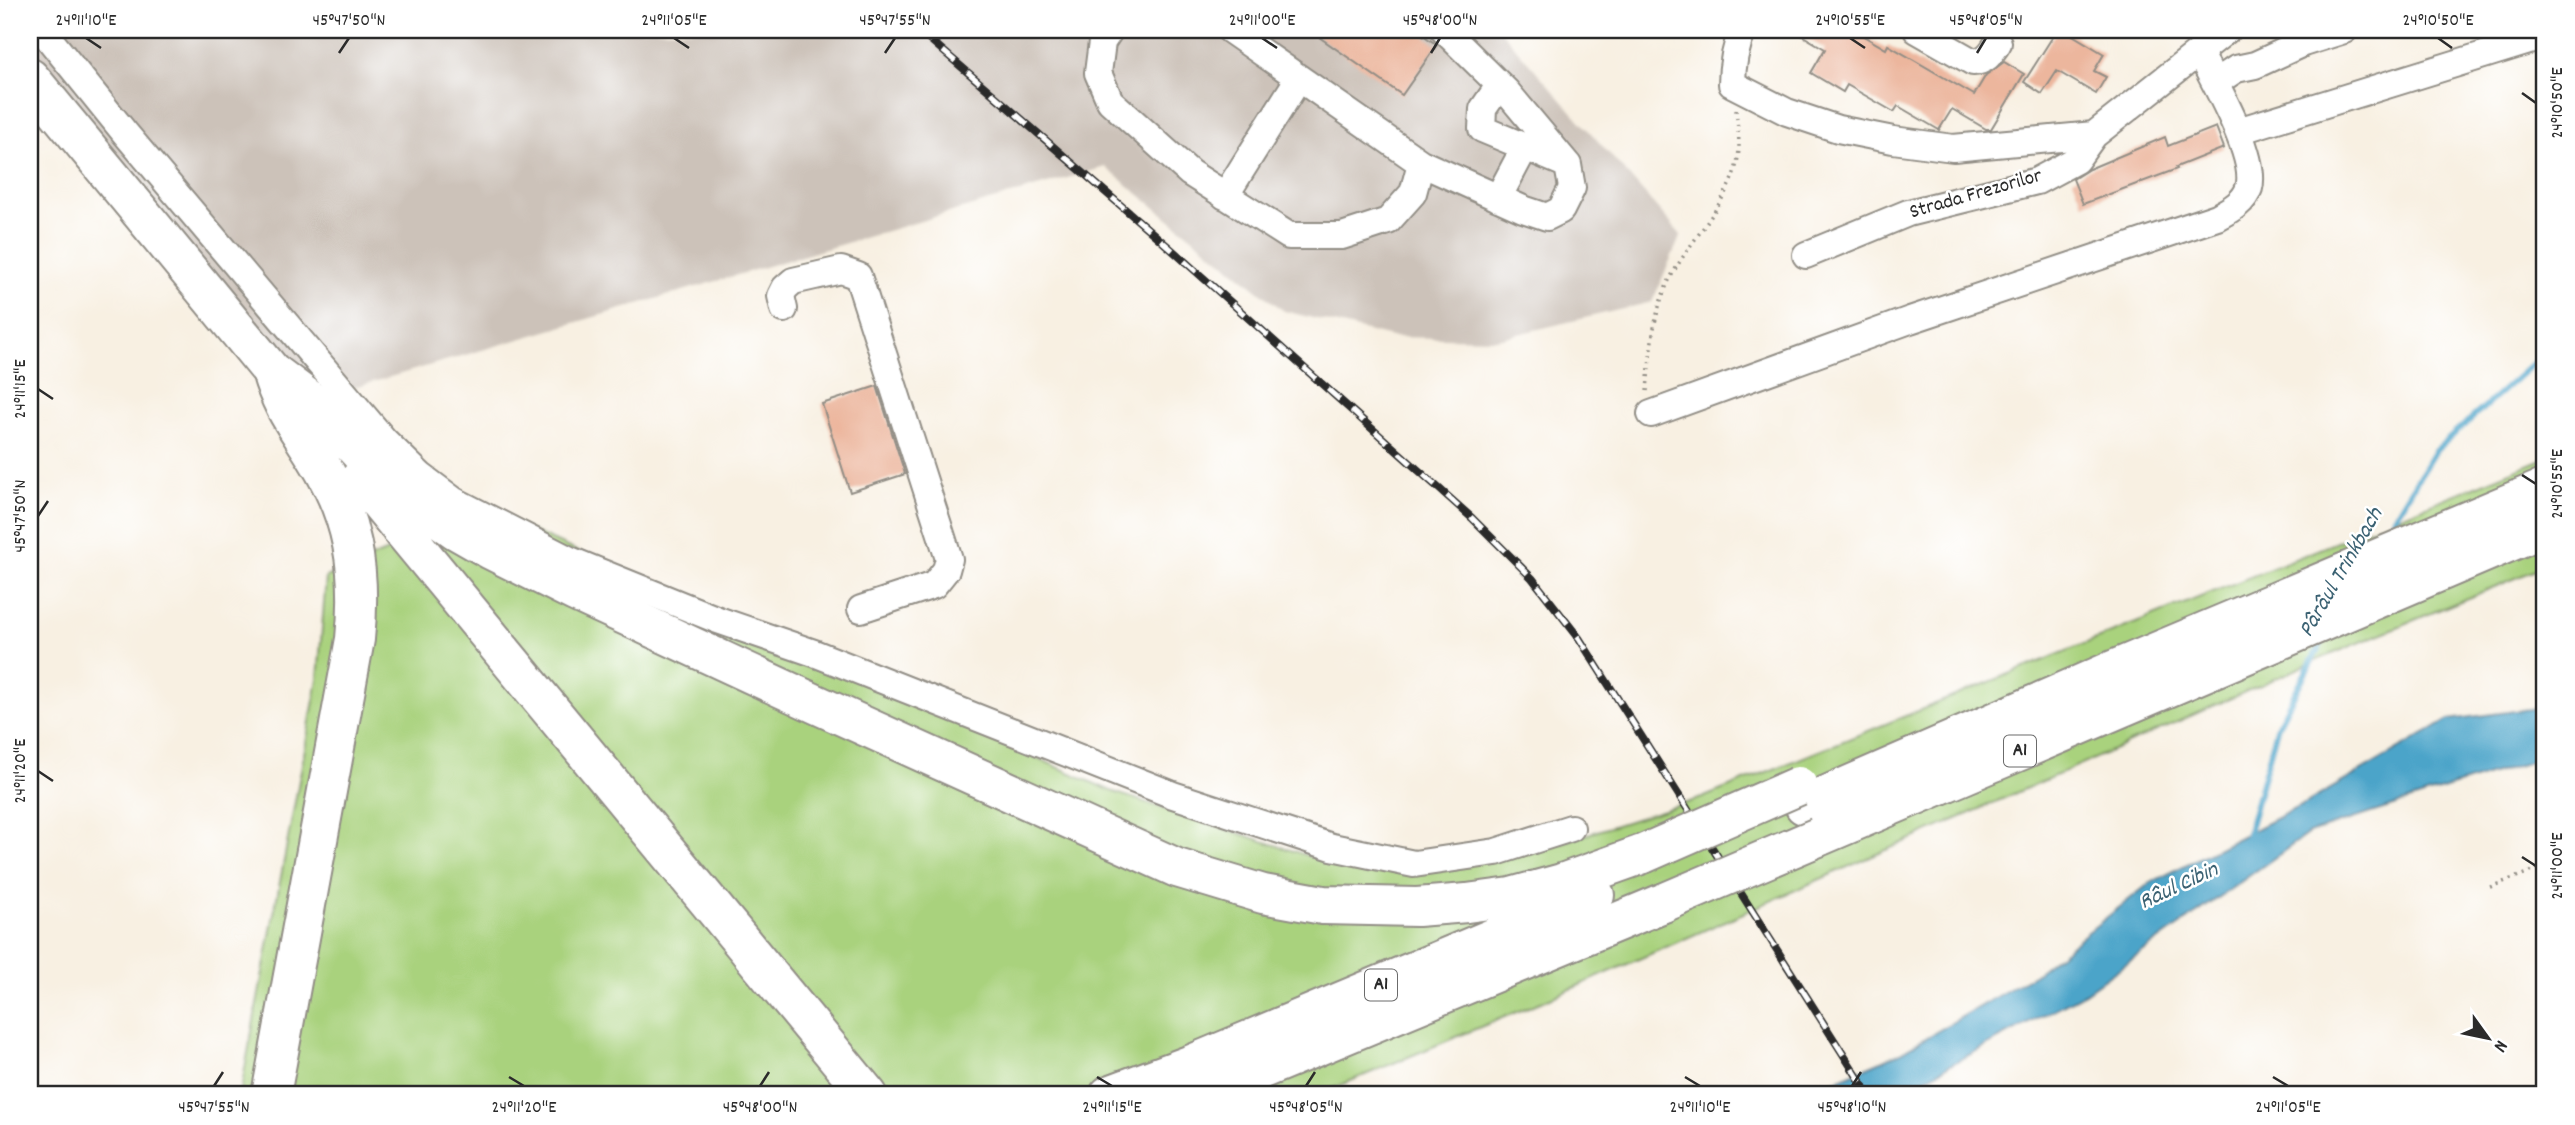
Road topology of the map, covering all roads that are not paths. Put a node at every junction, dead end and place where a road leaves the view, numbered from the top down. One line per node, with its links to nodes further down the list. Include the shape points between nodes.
1 (42, 30): 32 (street, via 384,440 421,477 496,524 570,560 718,620 814,653 1173,795 1332,847 1415,863 1496,852)
2 (1110, 30): 22 (street, via 1102,42 1098,73 1110,101 1190,173)
3 (1230, 30): 10 (street)
4 (1444, 30): 16 (street)
5 (1743, 30): 18 (street, via 1732,66 1732,84 1838,129 1953,148)
6 (1917, 30): 11 (street, via 1973,62 1982,62)
7 (2227, 30): 12 (street, Strada Frezorilor)
8 (2344, 30): 15 (street, via 2236,69)
9 (2545, 36): 17 (street)
10 (1260, 38): 14 (street)
11 (1998, 43)
12 (2199, 52): 15 (street); 18 (street, Strada Frezorilor)
13 (30, 78): 26 (highway)
14 (1299, 78): 20 (street); 22 (street)
15 (2215, 83): 17 (street)
16 (1507, 92): 19 (street, via 1494,93 1483,109 1482,129); 21 (street)
17 (2238, 131): 27 (street, via 2250,173 2249,190 2237,206 2217,217 1910,320)
18 (2094, 135): 24 (street, Strada Frezorilor, via 2076,160 2037,181 1908,213)
19 (1525, 147): 21 (street); 23 (street)
20 (1421, 163): 22 (street, via 1413,193 1388,220 1342,236 1289,236); 23 (street)
21 (1569, 165): 23 (street, via 1572,188 1561,210 1547,217)
22 (1225, 196)
23 (1498, 198)
24 (1806, 255)
25 (784, 309): 30 (street, via 781,296 793,281 841,270 858,276 949,559 934,586)
26 (271, 371): 33 (highway, via 315,404 397,488 491,550 1177,868 1263,894 1363,907 1468,904 1562,883); 34 (highway, via 287,415 316,456 339,501 355,552 358,583 355,639); 35 (highway)
27 (1651, 414)
28 (2545, 488): 31 (highway, A1, via 2111,671)
29 (2545, 527): 31 (highway, A1, via 2214,668)
30 (861, 609)
31 (1812, 820): 33 (highway, A1, bridge); 33 (highway, bridge)
32 (1571, 828)
33 (1658, 886): 36 (highway, A1); 37 (highway, A1); 38 (highway)
34 (271, 1095)
35 (868, 1095)
36 (1110, 1095)
37 (1200, 1095)
38 (1248, 1095)

